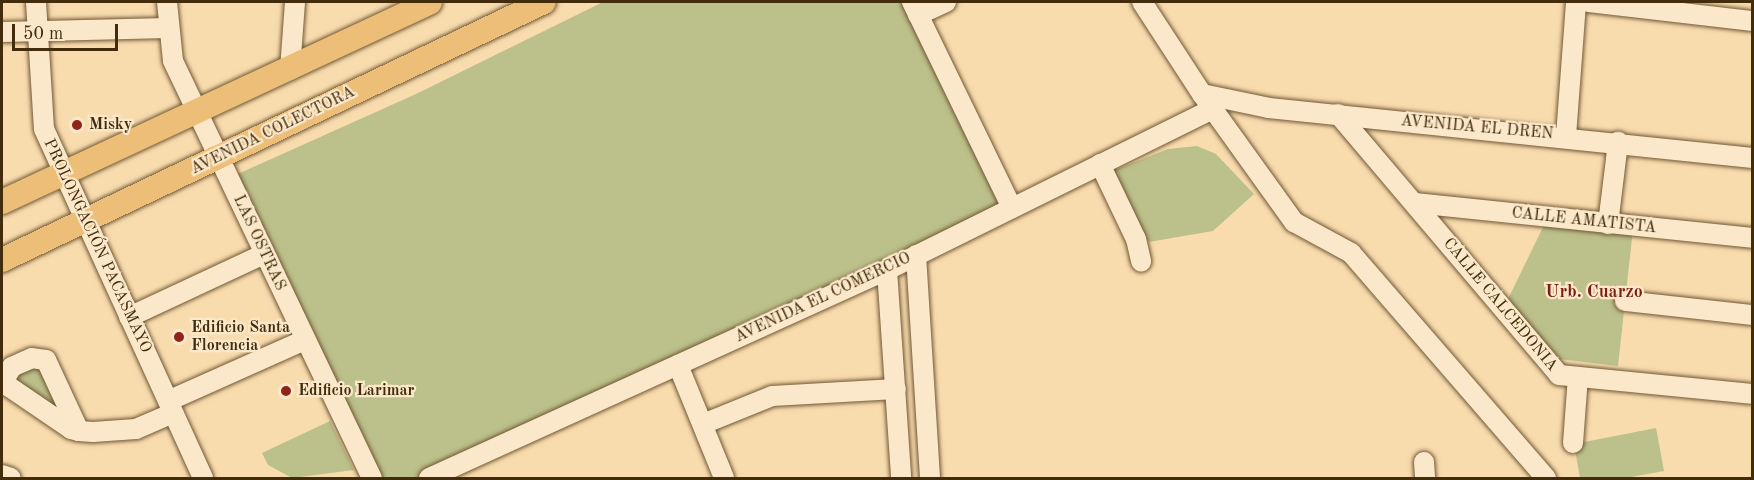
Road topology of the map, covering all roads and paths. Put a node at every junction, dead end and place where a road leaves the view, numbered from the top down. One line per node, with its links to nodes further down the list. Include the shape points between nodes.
1 (36, 2): 14 (street, PROLONGACIÓN PACASMAYO)
2 (167, 2): 13 (street, LAS OSTRAS)
3 (295, 2): 16 (street)
4 (430, 2): 11 (main road)
5 (544, 2): 22 (main road, AVENIDA COLECTORA)
6 (946, 2): 10 (street)
7 (1142, 2): 17 (street)
8 (1576, 2): 20 (street)
9 (1588, 2): 12 (street)
10 (915, 8): 28 (street)
11 (391, 11): 16 (main road)
12 (1752, 21)
13 (168, 28): 14 (street); 18 (street, LAS OSTRAS, via 173,61)
14 (37, 31): 15 (street); 25 (street, PROLONGACIÓN PACASMAYO, via 44,129)
15 (2, 32)
16 (290, 70): 18 (main road)
17 (1207, 101): 19 (street, AVENIDA EL DREN); 24 (street, AVENIDA EL COMERCIO); 57 (street, via 1294,222 1352,253)
18 (198, 113): 22 (street, LAS OSTRAS); 25 (main road)
19 (1338, 114): 20 (street, AVENIDA EL DREN); 27 (street, CALLE CALCEDONIA)
20 (1566, 136): 21 (street, AVENIDA EL DREN)
21 (1618, 142): 23 (street, AVENIDA EL DREN); 30 (street)
22 (218, 157): 29 (main road, AVENIDA COLECTORA); 32 (street, LAS OSTRAS)
23 (1752, 158)
24 (1100, 164): 28 (street, AVENIDA EL COMERCIO); 35 (street, via 1136,239)
25 (64, 173): 26 (main road); 29 (street, PROLONGACIÓN PACASMAYO)
26 (2, 202)
27 (1415, 203): 30 (street, CALLE AMATISTA); 42 (street, CALLE CALCEDONIA, via 1559,375)
28 (1012, 208): 33 (street, AVENIDA EL COMERCIO)
29 (86, 220): 34 (main road, AVENIDA COLECTORA); 39 (street, PROLONGACIÓN PACASMAYO)
30 (1608, 224): 31 (street, CALLE AMATISTA)
31 (1752, 238)
32 (264, 254): 39 (street); 40 (street, LAS OSTRAS)
33 (916, 255): 36 (street, AVENIDA EL COMERCIO); 56 (street)
34 (2, 260)
35 (1141, 261)
36 (887, 270): 41 (street, AVENIDA EL COMERCIO); 43 (street)
37 (1626, 301): 38 (street)
38 (1752, 315)
39 (129, 317): 45 (street, PROLONGACIÓN PACASMAYO)
40 (305, 340): 45 (street); 52 (street, LAS OSTRAS)
41 (678, 365): 46 (street); 53 (street, AVENIDA EL COMERCIO)
42 (1578, 377): 44 (street, CALLE CALCEDONIA); 48 (street)
43 (896, 389): 46 (street, via 772,396); 55 (street)
44 (1752, 394)
45 (171, 407): 47 (street, via 136,429); 51 (street, PROLONGACIÓN PACASMAYO)
46 (703, 424): 54 (street)
47 (80, 431)
48 (1573, 443)
49 (2, 475): 50 (street)
50 (11, 478)
51 (203, 478)
52 (372, 478)
53 (429, 478)
54 (724, 478)
55 (901, 478)
56 (930, 478)
57 (1546, 478)

